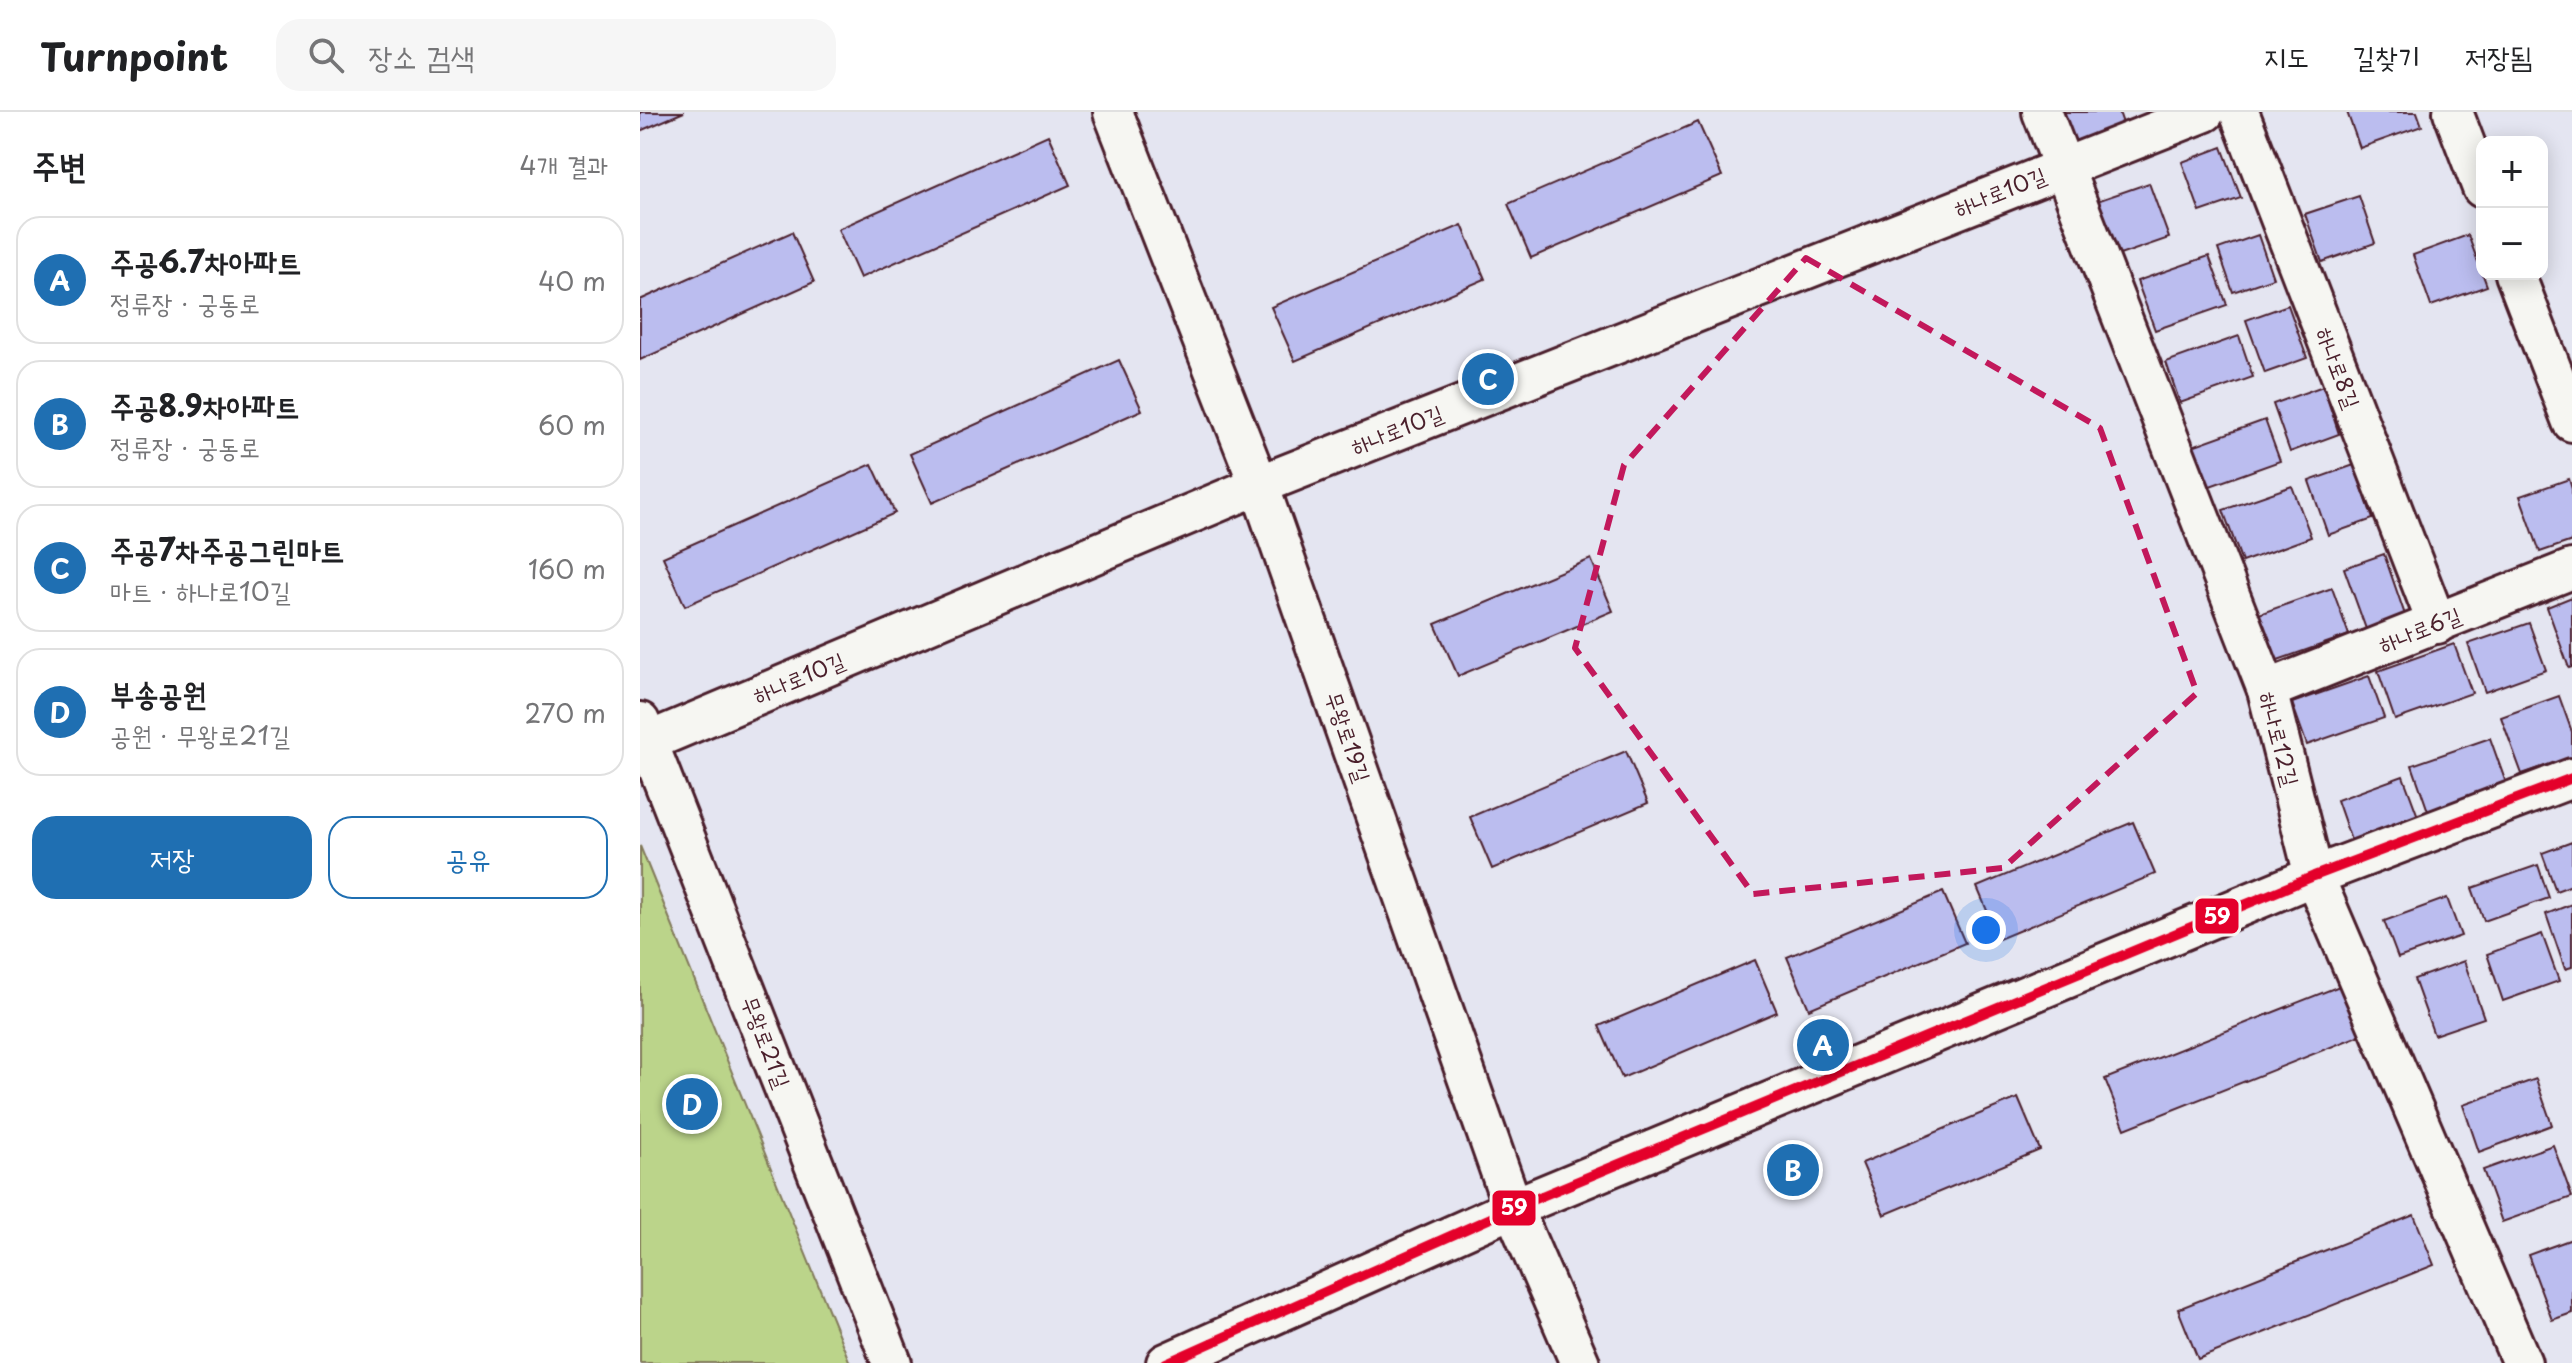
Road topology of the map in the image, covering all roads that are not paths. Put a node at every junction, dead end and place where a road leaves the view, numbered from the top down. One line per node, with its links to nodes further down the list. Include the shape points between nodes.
1 (1113, 112): 10 (street, 무왕로19길)
2 (2042, 112): 6 (street, 하나로12길)
3 (2205, 112): 6 (street, 하나로10길)
4 (2239, 112): 12 (street, 하나로8길)
5 (2453, 112): 7 (street)
6 (2063, 168): 10 (street, 하나로10길); 13 (street, 하나로12길)
7 (2476, 172)
8 (2517, 280): 9 (street)
9 (2572, 422)
10 (1259, 485): 14 (street, 하나로10길); 17 (street, 무왕로19길)
11 (2572, 569): 12 (street, 하나로6길)
12 (2437, 624): 13 (street, 하나로6길)
13 (2267, 690): 16 (street, 하나로12길)
14 (643, 736): 18 (street, 무왕로21길)
15 (2572, 778): 16 (street)
16 (2314, 876): 17 (street); 21 (street, 하나로12길)
17 (1513, 1208): 19 (street); 20 (street, 무왕로19길)
18 (892, 1363)
19 (1166, 1363)
20 (1580, 1363)
21 (2522, 1363)

